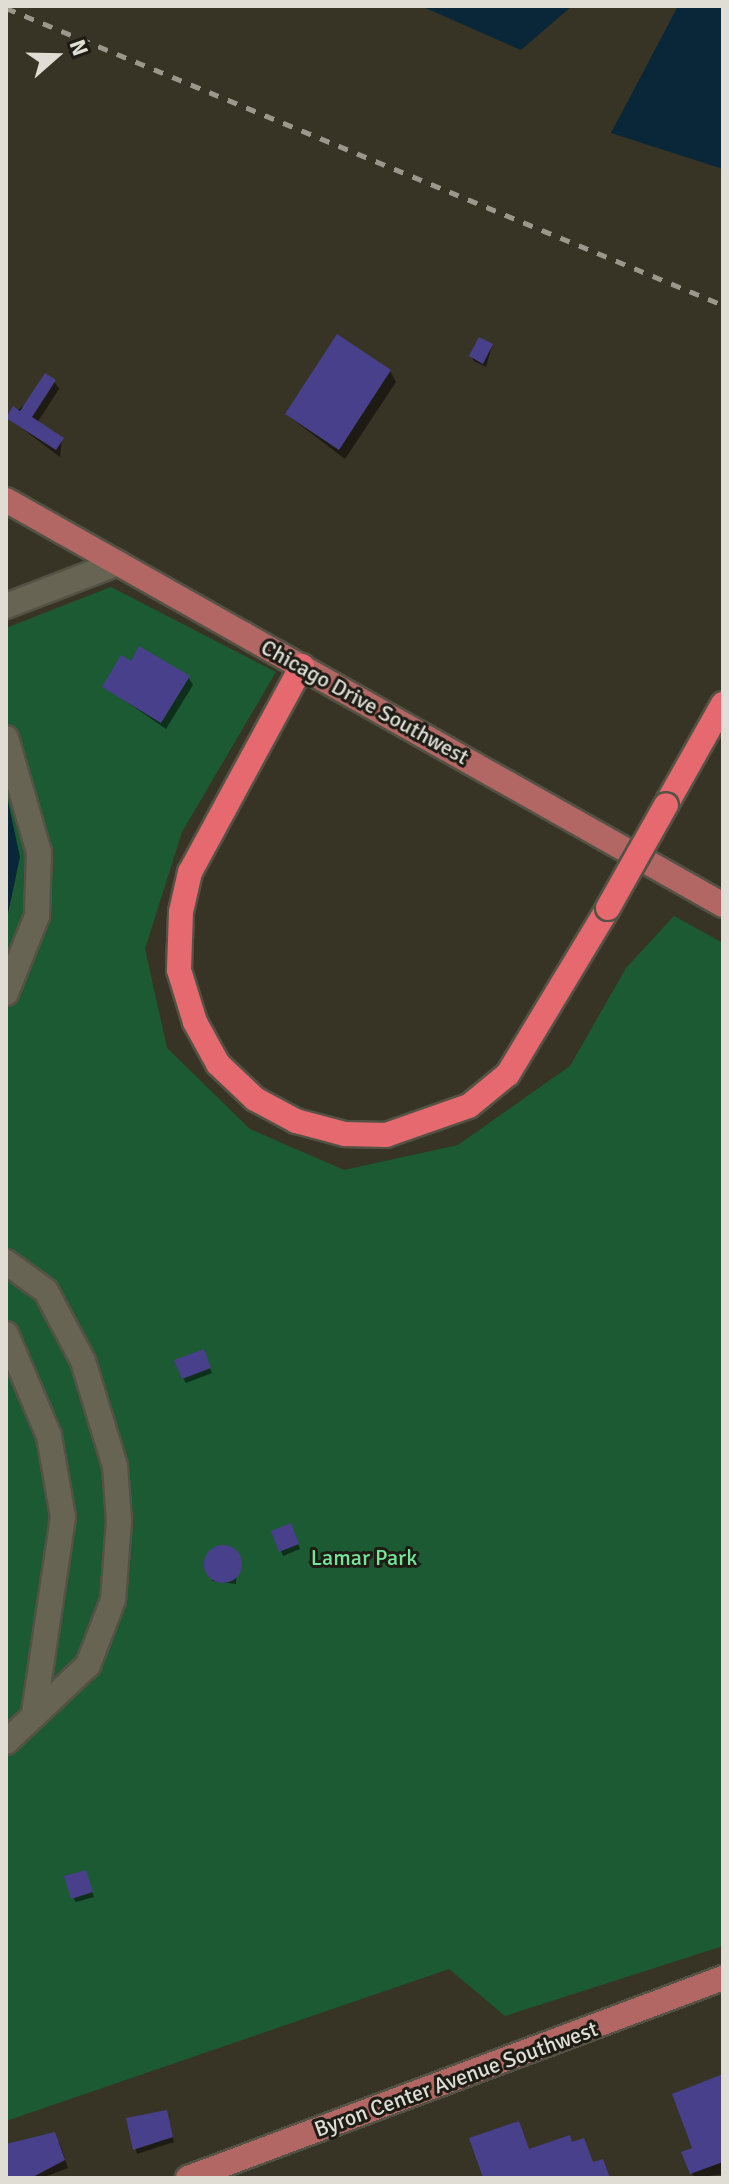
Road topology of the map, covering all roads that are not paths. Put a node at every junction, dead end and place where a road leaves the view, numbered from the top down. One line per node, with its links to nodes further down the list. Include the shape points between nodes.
1 (6, 500): 2 (main road, Chicago Drive Southwest)
2 (118, 563): 3 (street); 4 (main road, Chicago Drive Southwest)
3 (6, 606)
4 (302, 666): 5 (highway, bridge, via 190,872 181,912 179,970 195,1022 218,1064 255,1099 296,1121 358,1134 429,1125 469,1106 508,1074); 7 (main road, Chicago Drive Southwest)
5 (723, 704)
6 (6, 738): 8 (street, via 39,852 37,916)
7 (723, 905)
8 (6, 993)
9 (6, 1262): 11 (street, via 30,1276 58,1310 100,1411 119,1521 113,1600 76,1683)
10 (6, 1334): 11 (street, via 49,1436 63,1517)
11 (34, 1713): 12 (street)
12 (6, 1742)
13 (723, 1978): 14 (main road, Byron Center Avenue Southwest)
14 (188, 2178)

